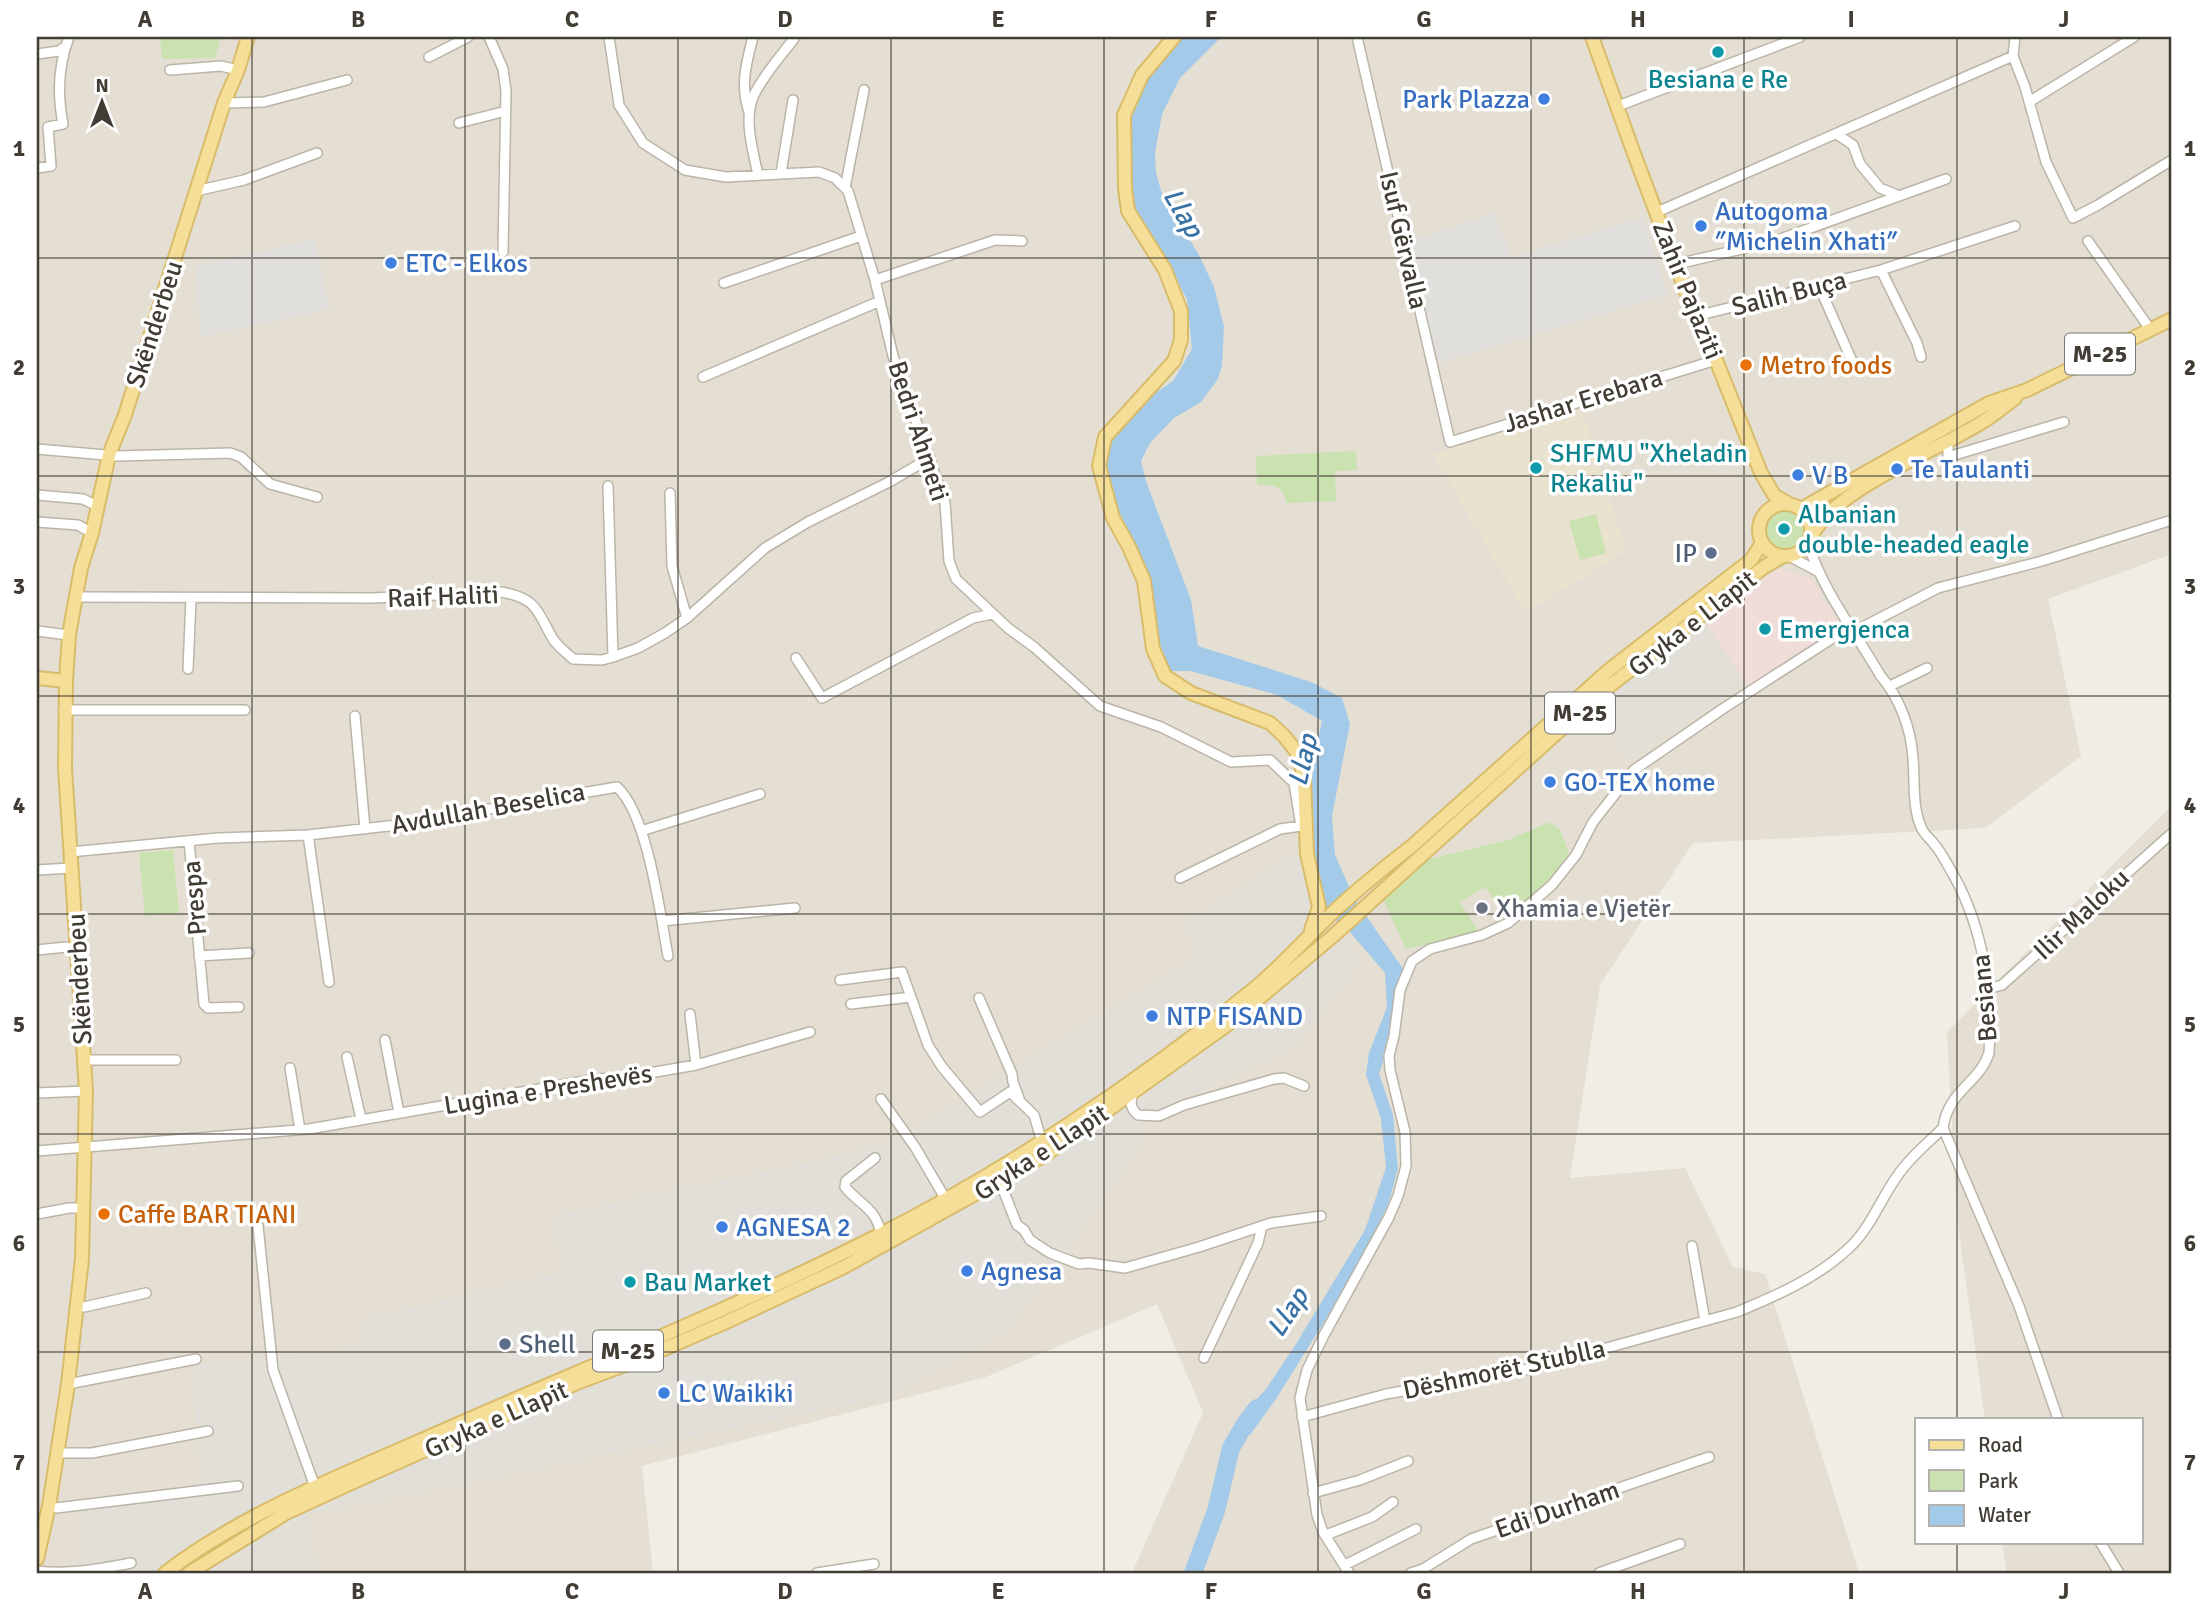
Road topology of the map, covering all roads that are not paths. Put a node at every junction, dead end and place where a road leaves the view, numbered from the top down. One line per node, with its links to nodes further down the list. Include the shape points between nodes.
1 (248, 37): 18 (main road, Skënderbeu)
2 (468, 37): 16 (street)
3 (489, 37): 25 (street, via 503,69)
4 (609, 37): 33 (street, via 619,105 643,143 685,170 726,177)
5 (753, 37): 26 (street, via 743,95)
6 (795, 37): 26 (street, via 753,96)
7 (1174, 37): 108 (main road, via 1142,75 1124,115 1125,188 1128,211 1165,270 1181,311 1181,340 1174,361 1105,437 1099,466 1113,518 1144,581 1153,649 1165,676 1191,693 1270,723 1299,755)
8 (1357, 37): 60 (street, Isuf Gërvalla)
9 (1592, 37): 24 (main road, Zahir Pajaziti)
10 (1800, 37): 24 (street)
11 (2015, 37): 15 (street)
12 (2134, 37): 22 (street)
13 (67, 41): 14 (street, via 59,51); 31 (street, via 58,98 63,124 48,127 51,166)
14 (37, 54)
15 (2013, 56): 22 (street); 28 (street)
16 (429, 57)
17 (170, 70): 18 (street, via 221,66)
18 (238, 70): 23 (main road, Skënderbeu)
19 (347, 80): 23 (street, via 264,102)
20 (864, 90): 35 (street)
21 (793, 100): 32 (street)
22 (2029, 102): 30 (street, via 2046,162 2073,218)
23 (224, 103): 36 (main road, Skënderbeu)
24 (1618, 106): 38 (main road, Zahir Pajaziti)
25 (506, 111): 27 (street); 43 (street)
26 (750, 114): 33 (street)
27 (459, 123)
28 (1838, 135): 37 (street, via 1853,145 1860,163 1880,188); 38 (street)
29 (317, 152): 36 (street, via 244,180)
30 (2172, 160)
31 (37, 168)
32 (781, 173): 33 (street); 35 (street, via 819,172)
33 (758, 175)
34 (1946, 179): 37 (street)
35 (845, 188): 40 (street, Bedri Ahmeti)
36 (196, 191): 62 (main road, Skënderbeu)
37 (1899, 195): 44 (street, via 1772,242)
38 (1657, 212): 44 (main road, Zahir Pajaziti)
39 (2013, 227): 45 (street, Salih Buça)
40 (861, 236): 46 (street, Bedri Ahmeti); 47 (street)
41 (1022, 241): 46 (street, via 995,240)
42 (2088, 241): 52 (street)
43 (503, 252)
44 (1677, 264): 50 (main road, Zahir Pajaziti)
45 (1881, 270): 48 (street, Salih Buça); 53 (street, Salih Buça)
46 (875, 280): 49 (street, Bedri Ahmeti)
47 (724, 283)
48 (1819, 286): 50 (street, Salih Buça); 55 (street)
49 (880, 301): 56 (street); 63 (street, Bedri Ahmeti, via 893,356)
50 (1696, 316): 54 (main road, Zahir Pajaziti)
51 (2172, 319): 52 (main road, M-25)
52 (2150, 330): 57 (main road, M-25)
53 (1921, 358)
54 (1716, 360): 60 (street, Jashar Erebara); 64 (main road, Zahir Pajaziti)
55 (1852, 361)
56 (703, 377)
57 (2027, 390): 59 (main road, M-25); 70 (main road, M-25, via 1989,403)
58 (2064, 422): 59 (street, via 1948,457)
59 (1948, 440): 75 (main road, M-25, via 1846,498 1820,521)
60 (1450, 442)
61 (37, 449): 62 (street)
62 (109, 455): 68 (street, via 230,453 241,457 270,484); 69 (main road, Skënderbeu)
63 (930, 458): 81 (street, Bedri Ahmeti, via 945,503 952,570); 82 (street, Raif Haliti, via 765,548)
64 (1761, 473): 70 (main road, Zahir Pajaziti, via 1774,495); 71 (main road, Zahir Pajaziti)
65 (608, 486): 86 (street)
66 (670, 493): 82 (street, via 672,566)
67 (37, 495): 69 (street, via 83,499)
68 (317, 497)
69 (97, 506): 74 (main road, Skënderbeu)
70 (1795, 507): 71 (main road, M-25, via 1775,506); 75 (main road, via 1811,524)
71 (1762, 518): 76 (main road)
72 (2172, 520): 84 (street, via 1938,588)
73 (37, 522): 74 (street, via 78,525)
74 (92, 533): 79 (main road, Skënderbeu)
75 (1809, 540): 77 (main road, M-25, via 1800,552); 78 (street, Besiana)
76 (1762, 543): 77 (main road, via 1771,552); 108 (main road, Gryka e Llapit / M-25, via 1751,560 1609,670 1412,846)
77 (1786, 556): 78 (street); 130 (main road, Gryka e Llapit / M-25, via 1764,567 1603,691 1390,886 1231,1022)
78 (1819, 572): 84 (street, Besiana)
79 (75, 597): 80 (street, Raif Haliti); 85 (main road, Skënderbeu)
80 (191, 599): 86 (street, Raif Haliti, via 501,592 537,609 554,641 573,659); 89 (street)
81 (992, 614): 87 (street, via 973,618 822,698); 105 (street, Bedri Ahmeti, via 1100,706 1161,727 1231,762 1270,761 1294,783 1301,826 1280,829)
82 (687, 618): 86 (street, Raif Haliti, via 638,648)
83 (37, 631): 85 (street)
84 (1855, 631): 92 (street, Besiana); 159 (street, via 1839,634 1646,760 1627,776 1552,884 1508,923 1430,949 1412,961 1400,990 1389,1056 1405,1132 1406,1167 1389,1217 1307,1370 1300,1398)
85 (69, 635): 91 (main road, Skënderbeu)
86 (613, 657)
87 (796, 658)
88 (1927, 668): 92 (street)
89 (188, 669)
90 (37, 678): 91 (main road)
91 (66, 681): 93 (main road, Skënderbeu)
92 (1890, 687): 116 (street, Besiana, via 1911,739 1922,830 1955,878 1968,907)
93 (64, 710): 94 (street); 102 (main road, Skënderbeu)
94 (245, 710)
95 (355, 716): 97 (street)
96 (760, 794): 98 (street)
97 (365, 829): 98 (street, Avdullah Beselica, via 617,787 625,794); 100 (street, Avdullah Beselica)
98 (641, 831): 107 (street, Avdullah Beselica)
99 (2172, 833): 116 (street, Ilir Maloku, via 2011,978)
100 (308, 835): 101 (street, Avdullah Beselica); 115 (street)
101 (189, 841): 102 (street, Avdullah Beselica); 112 (street, Prespa)
102 (70, 852): 103 (main road, Skënderbeu)
103 (71, 869): 104 (street); 110 (main road, Skënderbeu)
104 (37, 870)
105 (1180, 878)
106 (795, 908): 107 (street)
107 (662, 921): 113 (street, Avdullah Beselica)
108 (1318, 921): 130 (main road, Gryka e Llapit / M-25, via 1307,940 1254,988)
109 (37, 950): 110 (street)
110 (78, 950): 125 (main road, Skënderbeu)
111 (249, 953): 112 (street, Prespa)
112 (199, 956): 120 (street, Prespa, via 204,1004 208,1008)
113 (668, 956)
114 (840, 980): 117 (street, via 902,972)
115 (329, 982)
116 (1987, 989): 138 (street, Besiana, via 1987,1060 1949,1105)
117 (911, 997): 119 (street); 134 (street, via 928,1045 980,1112 1010,1093)
118 (979, 998): 134 (street)
119 (851, 1004)
120 (239, 1007)
121 (690, 1014): 127 (street)
122 (810, 1032): 127 (street, Lugina e Preshevës)
123 (385, 1040): 135 (street)
124 (348, 1057): 137 (street)
125 (84, 1058): 126 (street); 131 (main road, Skënderbeu)
126 (176, 1060)
127 (696, 1065): 135 (street, Lugina e Preshevës)
128 (290, 1068): 139 (street)
129 (1304, 1086): 130 (street, via 1274,1079 1159,1116 1138,1115 1132,1110)
130 (1130, 1090): 136 (main road, Gryka e Llapit / M-25)
131 (86, 1091): 132 (street); 141 (main road, Skënderbeu)
132 (37, 1093)
133 (881, 1099): 145 (street, Gryka e Llapit)
134 (1023, 1105): 140 (street, via 1034,1115)
135 (399, 1113): 137 (street, Lugina e Preshevës)
136 (1088, 1117): 140 (main road, Gryka e Llapit / M-25); 144 (main road, Gryka e Llapit / M-25, via 1045,1155)
137 (361, 1119): 139 (street, Lugina e Preshevës)
138 (1943, 1128): 155 (street, Dëshmorët Stublla, via 1898,1174 1848,1249 1765,1301); 160 (street, via 2019,1306)
139 (300, 1130): 141 (street, Lugina e Preshevës)
140 (1042, 1142): 145 (main road, Gryka e Llapit / M-25)
141 (85, 1146): 142 (street, Lugina e Preshevës); 146 (main road, Skënderbeu)
142 (37, 1151)
143 (875, 1158): 151 (street, via 846,1181 845,1187 873,1213)
144 (998, 1182): 150 (street, via 1017,1225 1030,1240 1079,1264 1125,1268); 180 (main road, Gryka e Llapit / M-25, via 872,1253 763,1305 286,1513)
145 (944, 1198): 151 (main road, Gryka e Llapit / M-25)
146 (83, 1208): 147 (street); 154 (main road, Skënderbeu)
147 (37, 1214)
148 (1321, 1216): 150 (street)
149 (258, 1226): 166 (street, via 273,1370)
150 (1262, 1226): 156 (street)
151 (881, 1234): 166 (main road, Gryka e Llapit / M-25, via 727,1308)
152 (1692, 1245): 155 (street)
153 (146, 1293): 154 (street)
154 (78, 1306): 158 (main road, Skënderbeu)
155 (1705, 1321): 159 (street, Dëshmorët Stublla, via 1534,1367 1386,1394)
156 (1204, 1358)
157 (196, 1360): 158 (street)
158 (68, 1384): 162 (main road, Skënderbeu)
159 (1302, 1417): 167 (street)
160 (2058, 1418)
161 (208, 1431): 162 (street, via 109,1450)
162 (58, 1453): 169 (main road, Skënderbeu)
163 (1709, 1457): 182 (street, Edi Durham, via 1471,1539)
164 (1408, 1461): 167 (street)
165 (237, 1486): 169 (street)
166 (315, 1486): 179 (main road, Gryka e Llapit / M-25, via 214,1537)
167 (1313, 1493): 171 (street)
168 (1393, 1502): 171 (street, via 1372,1517)
169 (49, 1506): 174 (main road, Skënderbeu)
170 (1416, 1529): 177 (street)
171 (1326, 1535): 177 (street)
172 (1679, 1544): 183 (street)
173 (2101, 1544): 184 (street)
174 (37, 1559)
175 (131, 1563): 178 (street, via 85,1571)
176 (874, 1564): 181 (street)
177 (1347, 1569)
178 (37, 1571)
179 (165, 1573)
180 (189, 1573)
181 (817, 1573)
182 (1411, 1573)
183 (1599, 1573)
184 (2119, 1573)

